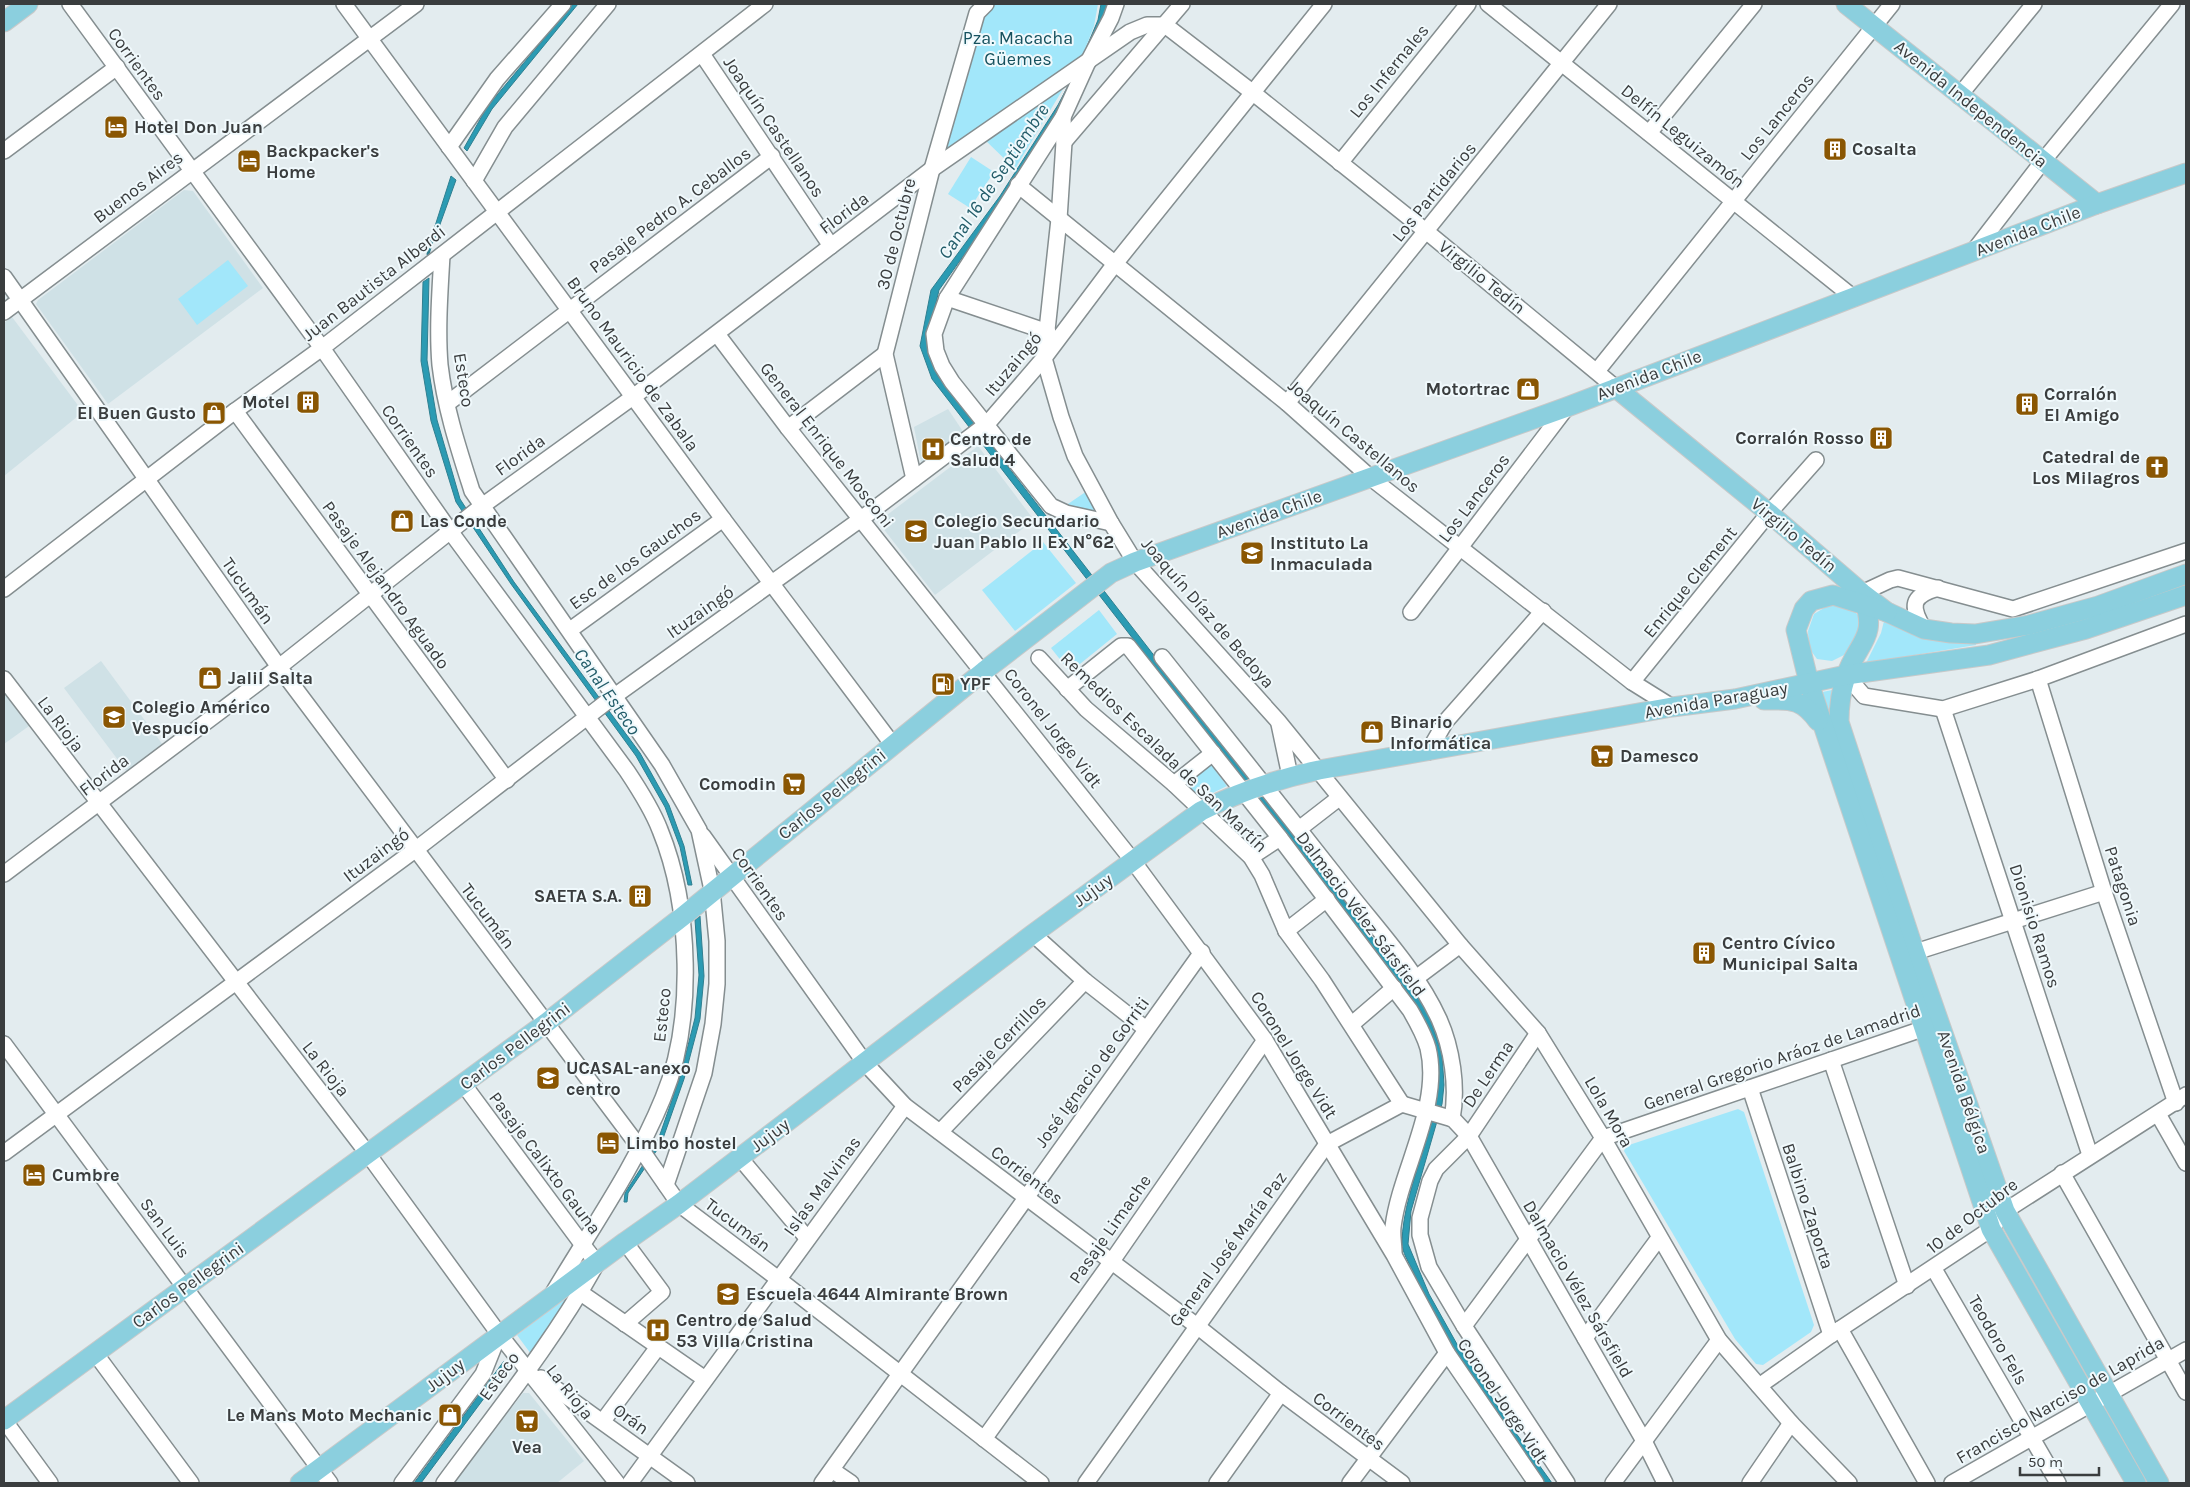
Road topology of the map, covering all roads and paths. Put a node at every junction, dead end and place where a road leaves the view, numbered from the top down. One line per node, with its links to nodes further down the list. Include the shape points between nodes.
1 (28, 4): 21 (main road)
2 (70, 4): 28 (street, Corrientes)
3 (344, 4): 24 (street, Bruno Mauricio de Zabala)
4 (416, 4): 24 (street, Buenos Aires)
5 (563, 4): 34 (street, via 497,79)
6 (608, 4): 42 (street, via 505,127)
7 (765, 4): 25 (street, Juan Bautista Alberdi)
8 (986, 4): 39 (street, 30 de Octubre, via 977,13)
9 (1116, 4): 27 (street)
10 (1165, 4): 22 (street)
11 (1182, 4): 22 (street)
12 (1324, 4): 29 (street, Ituzaingó)
13 (1468, 4): 38 (street, Los Infernales)
14 (1488, 4): 26 (street, Delfín Leguizamón)
15 (1609, 4): 26 (street, Los Partidarios)
16 (1754, 4): 32 (street)
17 (1846, 4): 23 (main road, Avenida Independencia)
18 (1892, 4): 23 (street, Los Lanceros)
19 (2034, 4): 30 (street)
20 (2172, 4): 37 (street)
21 (4, 22)
22 (1165, 25): 27 (street, via 1147,26 1130,32); 29 (street, Virgilio Tedín); 33 (street)
23 (1874, 27): 30 (main road, Avenida Independencia); 44 (street, Los Lanceros)
24 (370, 39): 34 (street, Bruno Mauricio de Zabala); 40 (street, Buenos Aires)
25 (702, 54): 36 (street, Joaquín Castellanos); 46 (street, Juan Bautista Alberdi)
26 (1562, 63): 32 (street, Delfín Leguizamón); 48 (street, Los Partidarios)
27 (1087, 64): 31 (street); 39 (street, Florida)
28 (117, 67): 35 (street); 40 (street, Corrientes)
29 (1252, 92): 38 (street, Virgilio Tedín); 52 (street, Ituzaingó)
30 (1959, 96): 37 (main road, Avenida Independencia)
31 (1063, 118): 33 (street); 43 (street)
32 (1649, 133): 44 (street, Delfín Leguizamón)
33 (1064, 142): 47 (street)
34 (449, 146): 42 (street, Bruno Mauricio de Zabala)
35 (4, 151)
36 (772, 156): 49 (street, Joaquín Castellanos); 57 (street, Pasaje Pedro A. Ceballos)
37 (2043, 161): 45 (main road, Avenida Independencia); 50 (street)
38 (1340, 163): 48 (street, Virgilio Tedín)
39 (932, 169): 49 (street, Florida); 62 (street, 30 de Octubre)
40 (192, 170): 56 (street, Buenos Aires); 61 (street, Corrientes)
41 (2186, 174): 45 (main road, Avenida Chile)
42 (474, 181): 46 (street, Bruno Mauricio de Zabala)
43 (1018, 185): 47 (street, Joaquín Castellanos); 54 (street)
44 (1734, 201): 55 (street, Delfín Leguizamón); 64 (street, Los Lanceros)
45 (2096, 204): 50 (main road, Avenida Chile)
46 (497, 212): 51 (street, Juan Bautista Alberdi); 57 (street, Bruno Mauricio de Zabala)
47 (1059, 219): 52 (street, Joaquín Castellanos); 59 (street)
48 (1426, 232): 64 (street, Virgilio Tedín); 68 (street, Los Partidarios)
49 (831, 246): 60 (street, Florida)
50 (1972, 253): 55 (main road, Avenida Chile)
51 (442, 255): 61 (street, Juan Bautista Alberdi); 67 (street, Esteco, via 440,356)
52 (1114, 265): 63 (street, Ituzaingó); 68 (street, Joaquín Castellanos)
53 (4, 277): 56 (street, Tucumán)
54 (947, 298): 59 (street); 71 (street, via 934,334 936,351 952,382)
55 (1854, 298): 65 (main road, Avenida Chile)
56 (20, 300): 58 (street, Buenos Aires); 75 (street, Tucumán)
57 (570, 310): 66 (street, Bruno Mauricio de Zabala); 67 (street, Pasaje Pedro A. Ceballos)
58 (4, 312)
59 (1048, 332): 63 (street)
60 (716, 334): 66 (street, Florida); 72 (street, General Enrique Mosconi)
61 (322, 348): 70 (street, Juan Bautista Alberdi); 82 (street, Corrientes)
62 (885, 354): 72 (street); 76 (street, 30 de Octubre)
63 (1044, 358): 71 (street, Ituzaingó); 81 (street, Joaquín Díaz de Bedoya, via 1075,456)
64 (1597, 371): 65 (street, Virgilio Tedín)
65 (1616, 388): 69 (main road, Avenida Chile); 78 (main road, Virgilio Tedín)
66 (633, 397): 77 (street, Florida); 79 (street, Bruno Mauricio de Zabala)
67 (448, 403): 77 (street, Esteco, via 457,444)
68 (1287, 403): 74 (street, Joaquín Castellanos)
69 (1567, 406): 74 (main road, Avenida Chile); 83 (street, Los Lanceros)
70 (235, 411): 75 (street, Juan Bautista Alberdi); 90 (street, Pasaje Alejandro Aguado)
71 (987, 424): 76 (street, Ituzaingó); 81 (street, via 1051,506)
72 (788, 428): 80 (street, General Enrique Mosconi)
73 (1816, 460): 78 (street, Enrique Clement)
74 (1371, 478): 83 (street, Joaquín Castellanos); 85 (main road, Avenida Chile)
75 (146, 479): 89 (street, Juan Bautista Alberdi); 101 (street, Tucumán)
76 (914, 479): 80 (street, Ituzaingó)
77 (479, 508): 82 (street, Florida); 97 (street, Corrientes)
78 (1769, 513): 92 (main road, Virgilio Tedín); 106 (street, Enrique Clement)
79 (723, 519): 87 (street, Bruno Mauricio de Zabala); 97 (street, Esc de los Gauchos)
80 (861, 519): 87 (street, Ituzaingó); 102 (street, General Enrique Mosconi)
81 (1111, 523): 85 (street, Joaquín Díaz de Bedoya)
82 (454, 528): 90 (street, Florida); 113 (street, Corrientes)
83 (1460, 547): 93 (street, Joaquín Castellanos); 94 (street, Los Lanceros)
84 (2186, 551): 88 (street, via 2013,609)
85 (1135, 562): 98 (main road, Avenida Chile, via 1111,573); 114 (street, Joaquín Díaz de Bedoya)
86 (2186, 574): 96 (main road, via 2098,606 2029,625 1974,634)
87 (773, 584): 109 (street, Ituzaingó); 116 (street, Bruno Mauricio de Zabala)
88 (1938, 588): 92 (street, via 1898,578 1890,580); 96 (street, via 1923,592 1917,599 1915,609)
89 (4, 589)
90 (369, 595): 101 (street, Florida); 121 (street, Pasaje Alejandro Aguado)
91 (2186, 595): 103 (main road, Avenida Paraguay, via 2086,628 1988,655)
92 (1864, 599): 96 (main road); 103 (main road, via 1870,617 1868,634); 107 (main road, via 1833,595 1820,597 1804,609 1796,630)
93 (1543, 611): 106 (street, Joaquín Castellanos); 117 (street, via 1446,721)
94 (1411, 612)
95 (2186, 624): 105 (street)
96 (1924, 629)
97 (570, 630): 109 (street, Corrientes)
98 (1011, 652): 102 (main road, Carlos Pellegrini)
99 (1162, 656): 123 (street, Dalmacio Vélez Sársfield)
100 (1039, 658): 108 (street, Remedios Escalada de San Martín)
101 (279, 667): 126 (street, Florida); 131 (street, Tucumán)
102 (984, 671): 116 (main road, Carlos Pellegrini); 133 (street, Coronel Jorge Vidt)
103 (1846, 675): 107 (main road, Avenida Paraguay); 112 (street, via 1864,696); 145 (main road, Avenida Bélgica, via 1839,722)
104 (4, 679): 126 (street, La Rioja)
105 (2038, 679): 112 (street); 137 (street, Patagonia)
106 (1632, 682): 111 (street, Joaquín Castellanos)
107 (1809, 684): 110 (main road, Avenida Paraguay); 115 (main road, Avenida Bélgica)
108 (1067, 690): 118 (street, Dalmacio Vélez Sársfield, via 1122,646 1128,646); 122 (street, Remedios Escalada de San Martín)
109 (612, 698): 113 (street, Ituzaingó); 129 (street, Corrientes, via 662,766)
110 (1735, 699): 111 (main road, Avenida Paraguay); 115 (main road, via 1784,700 1804,704)
111 (1672, 707): 117 (main road, Avenida Paraguay)
112 (1943, 709): 140 (street, Dionisio Ramos)
113 (590, 714): 121 (street, Ituzaingó); 139 (street, Corrientes, via 660,829 673,868)
114 (1278, 721): 119 (street, Joaquín Díaz de Bedoya); 120 (street)
115 (1823, 727): 145 (main road, Avenida Bélgica)
116 (893, 745): 135 (main road, Carlos Pellegrini)
117 (1428, 752): 119 (main road, Avenida Paraguay)
118 (1213, 753): 122 (street); 124 (street, Dalmacio Vélez Sársfield)
119 (1319, 770): 120 (main road, Avenida Paraguay); 125 (street, Lola Mora)
120 (1290, 776): 123 (main road, Avenida Paraguay)
121 (507, 780): 131 (street, Ituzaingó)
122 (1174, 784): 127 (street, Remedios Escalada de San Martín)
123 (1265, 784): 124 (main road, Avenida Paraguay); 128 (street, Dalmacio Vélez Sársfield)
124 (1243, 791): 127 (main road, Jujuy); 130 (street, Dalmacio Vélez Sársfield)
125 (1339, 798): 128 (street); 143 (street, Lola Mora)
126 (98, 803): 134 (street, Florida); 148 (street, La Rioja)
127 (1201, 811): 132 (street, Remedios Escalada de San Martín); 133 (main road, Jujuy)
128 (1299, 829): 146 (street, Dalmacio Vélez Sársfield)
129 (699, 830): 135 (street, Corrientes); 136 (street, Corrientes)
130 (1280, 838): 132 (street); 138 (street, Dalmacio Vélez Sársfield)
131 (415, 850): 148 (street, Ituzaingó); 150 (street, Tucumán)
132 (1250, 858): 141 (street, Remedios Escalada de San Martín, via 1262,875)
133 (1133, 860): 142 (main road, Jujuy); 144 (street, Coronel Jorge Vidt)
134 (4, 874)
135 (730, 876): 136 (main road, Carlos Pellegrini); 158 (street, Corrientes)
136 (712, 890): 139 (main road, Carlos Pellegrini); 179 (street, via 717,941 713,1024 704,1072)
137 (2104, 892): 140 (street); 161 (street, Patagonia)
138 (1327, 899): 141 (street); 149 (street, Dalmacio Vélez Sársfield)
139 (682, 917): 150 (main road, Carlos Pellegrini); 172 (street, Esteco, via 684,996 676,1058)
140 (2014, 921): 145 (street); 175 (street, Dionisio Ramos)
141 (1286, 931): 151 (street, Remedios Escalada de San Martín)
142 (1033, 934): 147 (street); 158 (main road, Jujuy)
143 (1460, 945): 146 (street); 154 (street, Lola Mora)
144 (1202, 952): 153 (street, José Ignacio de Gorriti); 155 (street, Coronel Jorge Vidt)
145 (1907, 955): 152 (main road, Avenida Bélgica)
146 (1416, 978): 167 (street, Dalmacio Vélez Sársfield, via 1440,1020 1447,1041 1455,1089)
147 (1085, 981): 153 (street); 168 (street, Pasaje Cerrillos)
148 (236, 983): 165 (street, Ituzaingó); 174 (street, La Rioja)
149 (1394, 988): 151 (street); 164 (street, Dalmacio Vélez Sársfield, via 1421,1029 1428,1048 1430,1080)
150 (546, 1024): 159 (main road, Carlos Pellegrini); 172 (street, Tucumán)
151 (1352, 1024): 162 (street, Remedios Escalada de San Martín)
152 (1932, 1025): 157 (street, General Gregorio Aráoz de Lamadrid); 182 (main road, Avenida Bélgica); 183 (main road, Avenida Bélgica)
153 (1146, 1029): 180 (street, José Ignacio de Gorriti)
154 (1538, 1033): 169 (street, De Lerma); 170 (street, Lola Mora)
155 (1266, 1040): 171 (street, Coronel Jorge Vidt); 190 (street, Pasaje Limache)
156 (4, 1044): 165 (street, San Luis)
157 (1832, 1060): 160 (street, General Gregorio Aráoz de Lamadrid); 194 (street)
158 (864, 1064): 163 (street, Corrientes); 176 (main road, Jujuy)
159 (464, 1085): 174 (main road, Carlos Pellegrini); 188 (street, Pasaje Calixto Gauna)
160 (1750, 1088): 170 (street, General Gregorio Aráoz de Lamadrid); 201 (street, Balbino Zaporta)
161 (2181, 1099): 166 (street, 10 de Octubre)
162 (1402, 1104): 164 (street); 171 (street, General José María Paz)
163 (904, 1106): 168 (street, Corrientes); 184 (street, Islas Malvinas)
164 (1425, 1111): 167 (street); 189 (street, Dalmacio Vélez Sársfield, via 1393,1227)
165 (56, 1113): 173 (street, Ituzaingó); 195 (street, San Luis)
166 (2158, 1114): 175 (street, 10 de Octubre); 177 (street)
167 (1449, 1117): 169 (street, Dalmacio Vélez Sársfield)
168 (940, 1132): 180 (street, Corrientes)
169 (1468, 1136): 186 (street, Dalmacio Vélez Sársfield); 200 (street, De Lerma, via 1436,1169 1420,1218 1422,1243 1429,1267)
170 (1603, 1138): 185 (street, Lola Mora); 186 (street)
171 (1327, 1144): 189 (street, Coronel Jorge Vidt); 199 (street, General José María Paz)
172 (641, 1151): 179 (street, Tucumán); 188 (street, Esteco)
173 (4, 1153)
174 (368, 1154): 195 (main road, Carlos Pellegrini); 202 (street, La Rioja)
175 (2090, 1155): 178 (street, 10 de Octubre)
176 (740, 1158): 181 (main road, Jujuy); 184 (street)
177 (2186, 1163)
178 (2062, 1173): 182 (street, 10 de Octubre); 209 (street)
179 (662, 1178): 181 (street, Tucumán)
180 (1025, 1198): 190 (street, Corrientes); 211 (street, José Ignacio de Gorriti)
181 (679, 1204): 187 (main road, Jujuy); 193 (street, Tucumán)
182 (2005, 1211): 183 (street, 10 de Octubre); 216 (main road, Avenida Bélgica)
183 (1991, 1229): 192 (street, 10 de Octubre); 217 (main road, Avenida Bélgica)
184 (807, 1238): 193 (street, Islas Malvinas)
185 (1660, 1238): 203 (street); 204 (street, Lola Mora)
186 (1528, 1241): 200 (street); 203 (street, Dalmacio Vélez Sársfield)
187 (625, 1242): 191 (main road, Jujuy); 198 (street, via 662,1292)
188 (582, 1244): 191 (street, Pasaje Calixto Gauna); 197 (street, Esteco)
189 (1394, 1255): 207 (street, Coronel Jorge Vidt)
190 (1112, 1261): 199 (street, Corrientes); 222 (street, Pasaje Limache)
191 (598, 1263): 196 (street, Esteco); 197 (main road, Jujuy)
192 (1934, 1269): 194 (street, 10 de Octubre); 221 (street, Teodoro Fels)
193 (778, 1278): 211 (street, Tucumán); 212 (street, Islas Malvinas)
194 (1907, 1286): 201 (street, 10 de Octubre)
195 (186, 1287): 208 (main road, Carlos Pellegrini); 227 (street, San Luis)
196 (580, 1293): 198 (street); 210 (street, Esteco)
197 (551, 1296): 202 (main road, Jujuy)
198 (625, 1324): 205 (street)
199 (1197, 1326): 215 (street, Corrientes); 239 (street, General José María Paz)
200 (1464, 1326): 244 (street, De Lerma)
201 (1836, 1332): 213 (street, 10 de Octubre); 249 (street, Balbino Zaporta)
202 (500, 1334): 210 (street, La Rioja); 227 (main road, Jujuy); 231 (street, Esteco, via 483,1374)
203 (1585, 1338): 223 (street, Dalmacio Vélez Sársfield)
204 (1719, 1340): 213 (street, Lola Mora); 223 (street)
205 (658, 1347): 212 (street); 219 (street)
206 (2186, 1350): 209 (street, Francisco Narciso de Laprida)
207 (1447, 1352): 225 (street); 243 (street, Coronel Jorge Vidt)
208 (95, 1353): 218 (main road, Carlos Pellegrini); 229 (street)
209 (2168, 1360): 214 (street); 216 (street, Francisco Narciso de Laprida)
210 (528, 1369): 219 (street, Orán); 232 (street, Esteco); 233 (street, La Rioja)
211 (899, 1374): 222 (street, Tucumán); 226 (street, José Ignacio de Gorriti)
212 (705, 1379): 224 (street, Islas Malvinas)
213 (1759, 1386): 220 (street, Lola Mora)
214 (2186, 1392)
215 (1281, 1393): 225 (street, Corrientes); 240 (street)
216 (2108, 1393): 217 (street, Francisco Narciso de Laprida); 253 (main road, Avenida Bélgica)
217 (2091, 1402): 221 (street, Francisco Narciso de Laprida); 252 (main road, Avenida Bélgica)
218 (4, 1420): 228 (street)
219 (603, 1421): 224 (street, Orán)
220 (1791, 1423): 247 (street); 248 (street, Lola Mora)
221 (2031, 1437): 250 (street, Francisco Narciso de Laprida); 251 (street, Teodoro Fels)
222 (984, 1439): 238 (street, Tucumán)
223 (1644, 1441): 245 (street); 246 (street, Dalmacio Vélez Sársfield)
224 (650, 1456): 234 (street, Islas Malvinas); 235 (street, Orán)
225 (1368, 1458): 241 (street); 242 (street, Corrientes)
226 (832, 1470): 236 (street, José Ignacio de Gorriti); 237 (street)
227 (324, 1476): 230 (main road, Jujuy)
228 (50, 1483)
229 (190, 1483)
230 (300, 1483)
231 (402, 1483)
232 (444, 1483)
233 (617, 1483)
234 (630, 1483)
235 (687, 1483)
236 (822, 1483)
237 (851, 1483)
238 (1041, 1483)
239 (1086, 1483)
240 (1217, 1483)
241 (1350, 1483)
242 (1402, 1483)
243 (1536, 1483)
244 (1567, 1483)
245 (1613, 1483)
246 (1665, 1483)
247 (1750, 1483)
248 (1849, 1483)
249 (1927, 1483)
250 (1952, 1483)
251 (2058, 1483)
252 (2136, 1483)
253 (2159, 1483)

